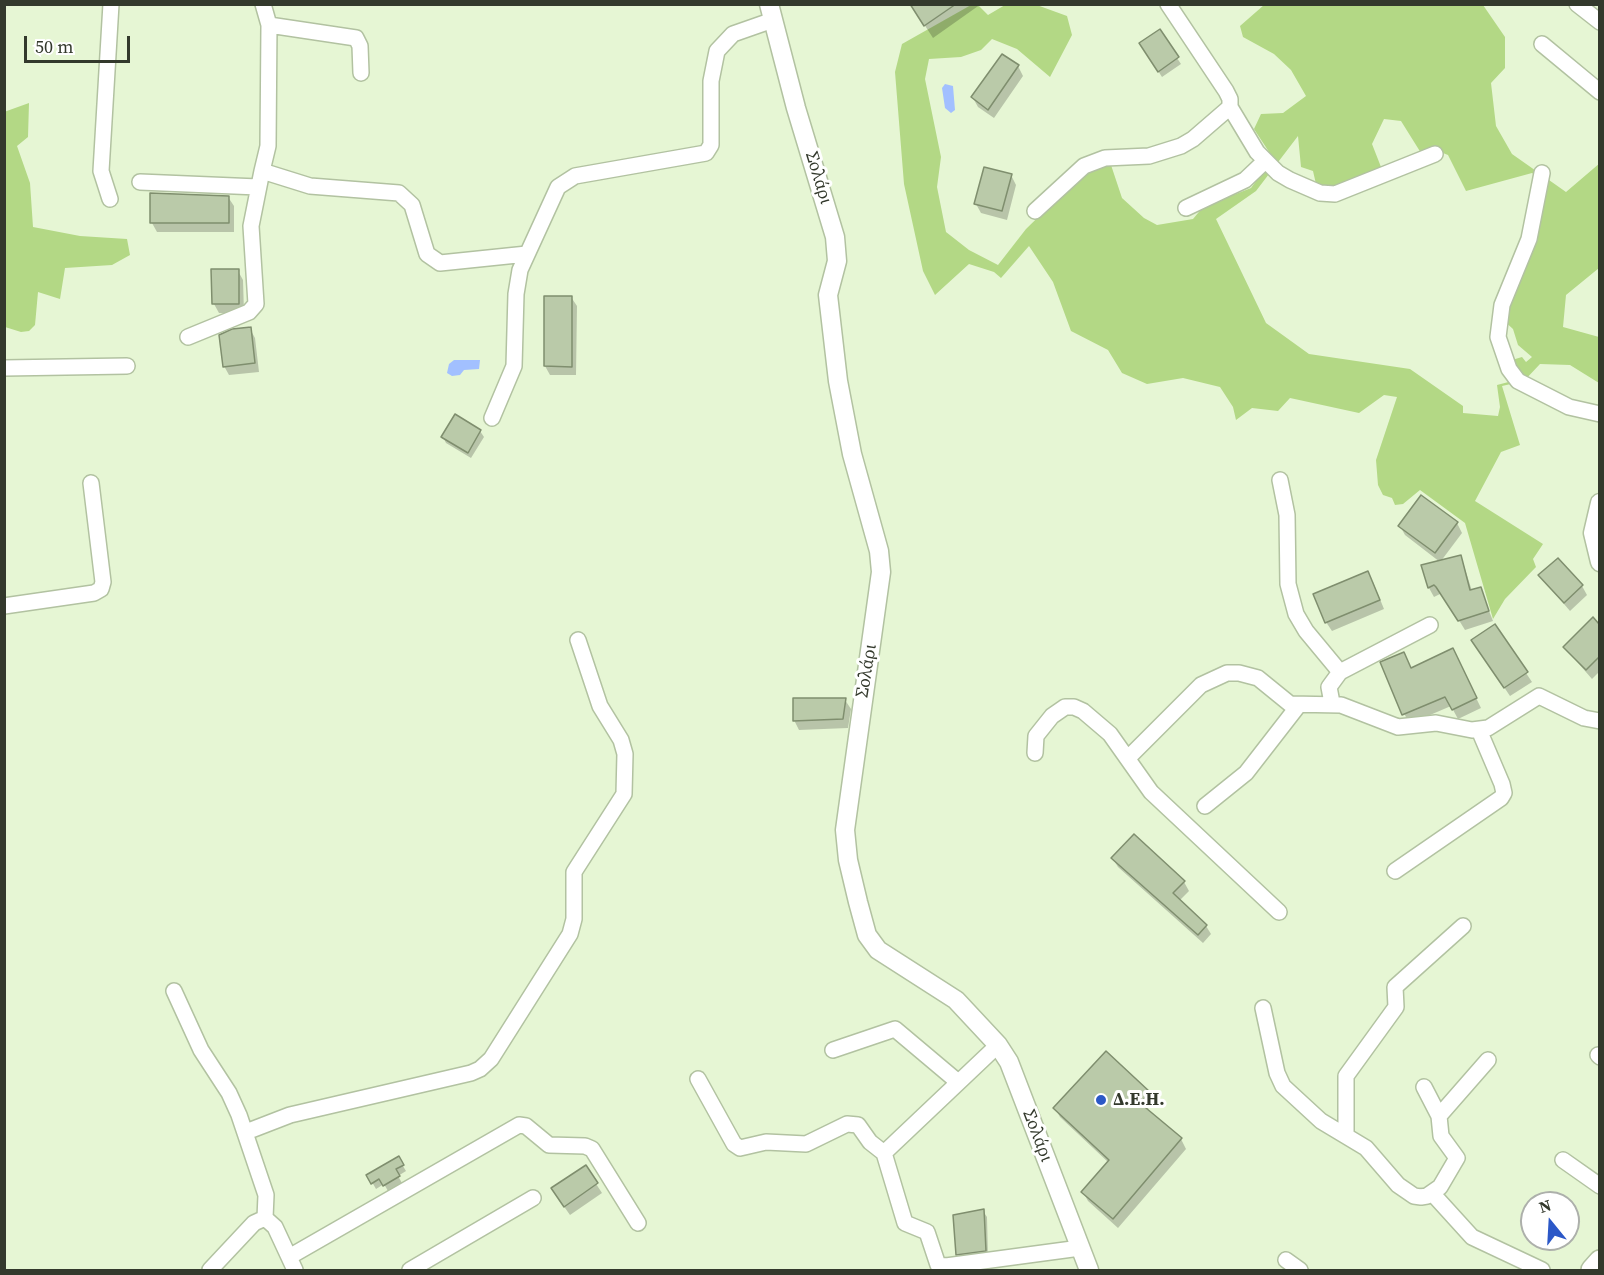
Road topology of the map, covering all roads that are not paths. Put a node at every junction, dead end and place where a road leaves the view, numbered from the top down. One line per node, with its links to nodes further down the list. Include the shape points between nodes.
1 (111, 4): 18 (street, via 101,171)
2 (263, 4): 7 (street)
3 (1168, 4): 11 (street, via 1230,99)
4 (1577, 4): 6 (street)
5 (771, 12): 21 (street, via 733,34 717,51 711,81 711,145 706,153 566,180 554,195); 47 (street, Σολάρι, via 835,237 837,261 828,295 838,381 852,454 879,550 881,573 846,820 850,874 872,944 895,963 956,1000)
6 (1599, 22)
7 (269, 25): 9 (street, via 356,38); 14 (street, via 269,123)
8 (1542, 44): 10 (street)
9 (361, 73)
10 (1599, 92)
11 (1230, 107): 13 (street); 20 (street, via 1181,146 1149,156 1105,158 1084,166)
12 (1435, 154): 13 (street, via 1330,195 1290,180)
13 (1265, 161): 19 (street, via 1245,180)
14 (262, 171): 17 (street); 21 (street, via 310,186 399,194 412,205 427,254 440,263)
15 (1542, 173): 25 (street, via 1529,239 1502,305 1497,337 1518,381 1569,407)
16 (141, 182): 17 (street)
17 (258, 187): 22 (street, via 251,226 256,304 249,312)
18 (110, 199)
19 (1186, 208)
20 (1035, 211)
21 (527, 254): 26 (street, via 518,280 514,366)
22 (188, 337)
23 (127, 366): 24 (street)
24 (4, 368)
25 (1599, 414)
26 (492, 418)
27 (1280, 480): 34 (street, via 1287,515 1288,584 1296,614)
28 (91, 483): 31 (street, via 104,582 101,589)
29 (1599, 503): 30 (street, via 1593,533)
30 (1599, 562)
31 (4, 606)
32 (1430, 625): 34 (street)
33 (578, 640): 54 (street, via 600,706 621,740 625,754 624,794 574,872 574,919 570,934 491,1059 471,1073 290,1115)
34 (1340, 672): 35 (street, via 1329,687)
35 (1332, 703): 36 (street); 38 (street, via 1392,727 1436,723)
36 (1298, 706): 40 (street, via 1284,701 1258,678 1239,673 1219,675 1179,705); 41 (street, via 1246,773)
37 (1599, 724): 38 (street, via 1539,696)
38 (1479, 730): 42 (street, via 1504,793 1497,802)
39 (1035, 753): 40 (street, via 1035,735 1044,724 1061,709 1074,707 1110,734)
40 (1128, 758): 43 (street, via 1151,792)
41 (1205, 806)
42 (1395, 871)
43 (1279, 912)
44 (1463, 926): 55 (street, via 1395,987 1396,1007 1346,1076)
45 (174, 991): 54 (street)
46 (1263, 1008): 55 (street, via 1281,1083 1321,1121)
47 (998, 1046): 51 (street); 63 (street, Σολάρι, via 1009,1062)
48 (833, 1050): 51 (street, via 895,1029)
49 (1488, 1060): 53 (street)
50 (698, 1079): 56 (street, via 740,1149 766,1142 806,1144 851,1123 858,1125 870,1142)
51 (958, 1082): 56 (street)
52 (1424, 1087): 53 (street)
53 (1439, 1116): 59 (street, via 1441,1136 1457,1158 1440,1187)
54 (246, 1132): 61 (street, via 267,1201)
55 (1346, 1134): 59 (street, via 1366,1148 1408,1193 1420,1197)
56 (885, 1153): 63 (street, via 905,1223 927,1232 939,1264)
57 (1563, 1160): 58 (street)
58 (1599, 1186)
59 (1432, 1193): 71 (street, via 1472,1237)
60 (533, 1198): 68 (street)
61 (265, 1218): 66 (street, via 273,1223); 67 (street, via 254,1223)
62 (638, 1223): 66 (street, via 592,1149 549,1145 526,1126 519,1125)
63 (1080, 1248): 69 (street, Σολάρι)
64 (1286, 1260): 70 (street)
65 (1599, 1261): 72 (main road)
66 (292, 1264)
67 (210, 1270)
68 (410, 1270)
69 (1089, 1270)
70 (1300, 1270)
71 (1542, 1270)
72 (1592, 1270)

